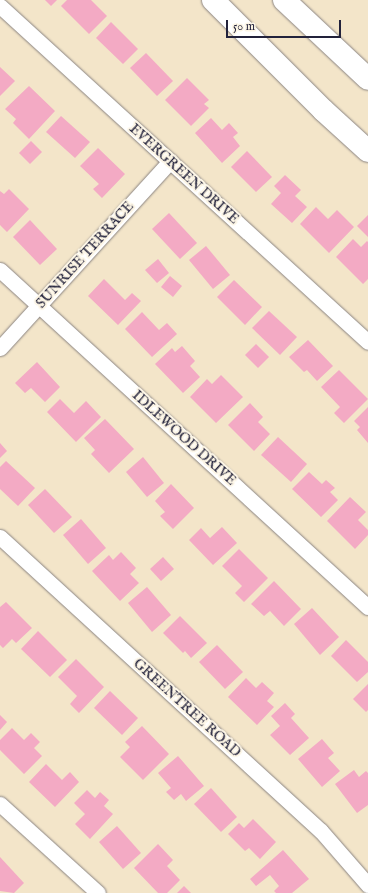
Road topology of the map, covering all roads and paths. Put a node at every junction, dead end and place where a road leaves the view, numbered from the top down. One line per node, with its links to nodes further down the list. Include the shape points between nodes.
1 (214, 0): 5 (highway, via 323,110)
2 (284, 0): 4 (highway)
3 (0, 6): 6 (street, EVERGREEN DRIVE)
4 (368, 79)
5 (368, 151)
6 (170, 161): 8 (street, SUNRISE TERRACE); 9 (street, EVERGREEN DRIVE)
7 (0, 270): 8 (street, IDLEWOOD DRIVE)
8 (39, 305): 10 (street, SUNRISE TERRACE); 12 (street, IDLEWOOD DRIVE)
9 (368, 342)
10 (0, 348)
11 (0, 537): 14 (street, GREENTREE ROAD, via 320,831)
12 (368, 607)
13 (0, 804): 15 (street)
14 (368, 886)
15 (98, 893)

